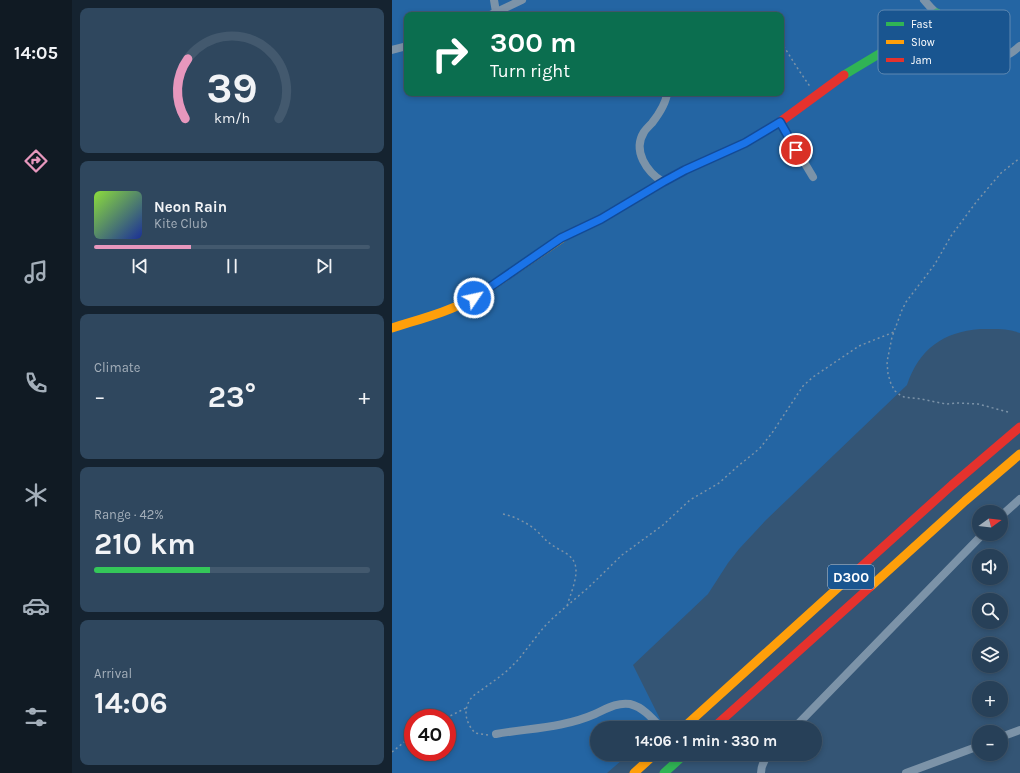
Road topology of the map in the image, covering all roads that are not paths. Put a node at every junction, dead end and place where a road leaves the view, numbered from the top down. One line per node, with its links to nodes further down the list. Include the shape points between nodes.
1 (494, 0): 5 (street)
2 (522, 0): 6 (street)
3 (924, 0): 4 (street)
4 (934, 10)
5 (493, 12)
6 (497, 12)
7 (1020, 46): 11 (street)
8 (404, 47): 9 (street)
9 (392, 50)
10 (878, 54): 13 (main road, via 856,67)
11 (1010, 54)
12 (666, 96): 15 (street, via 656,118 643,133 640,144 646,166)
13 (780, 122): 14 (street); 15 (main road, via 745,143)
14 (813, 177)
15 (663, 182): 16 (main road, via 601,219 561,238 463,304)
16 (392, 328)
17 (1020, 427): 23 (main road, D300, via 952,485)
18 (1020, 454): 24 (main road, D300)
19 (1020, 500): 20 (street)
20 (1008, 510)
21 (976, 541): 25 (street)
22 (654, 721): 27 (street, via 644,710 624,704 608,707 583,719 558,726)
23 (692, 721)
24 (721, 721)
25 (801, 721)
26 (1020, 730): 28 (street)
27 (496, 734)
28 (1008, 734)
29 (972, 749): 36 (street)
30 (647, 761): 33 (main road)
31 (677, 761): 34 (main road)
32 (764, 761): 35 (street)
33 (634, 773)
34 (664, 773)
35 (761, 773)
36 (906, 773)

